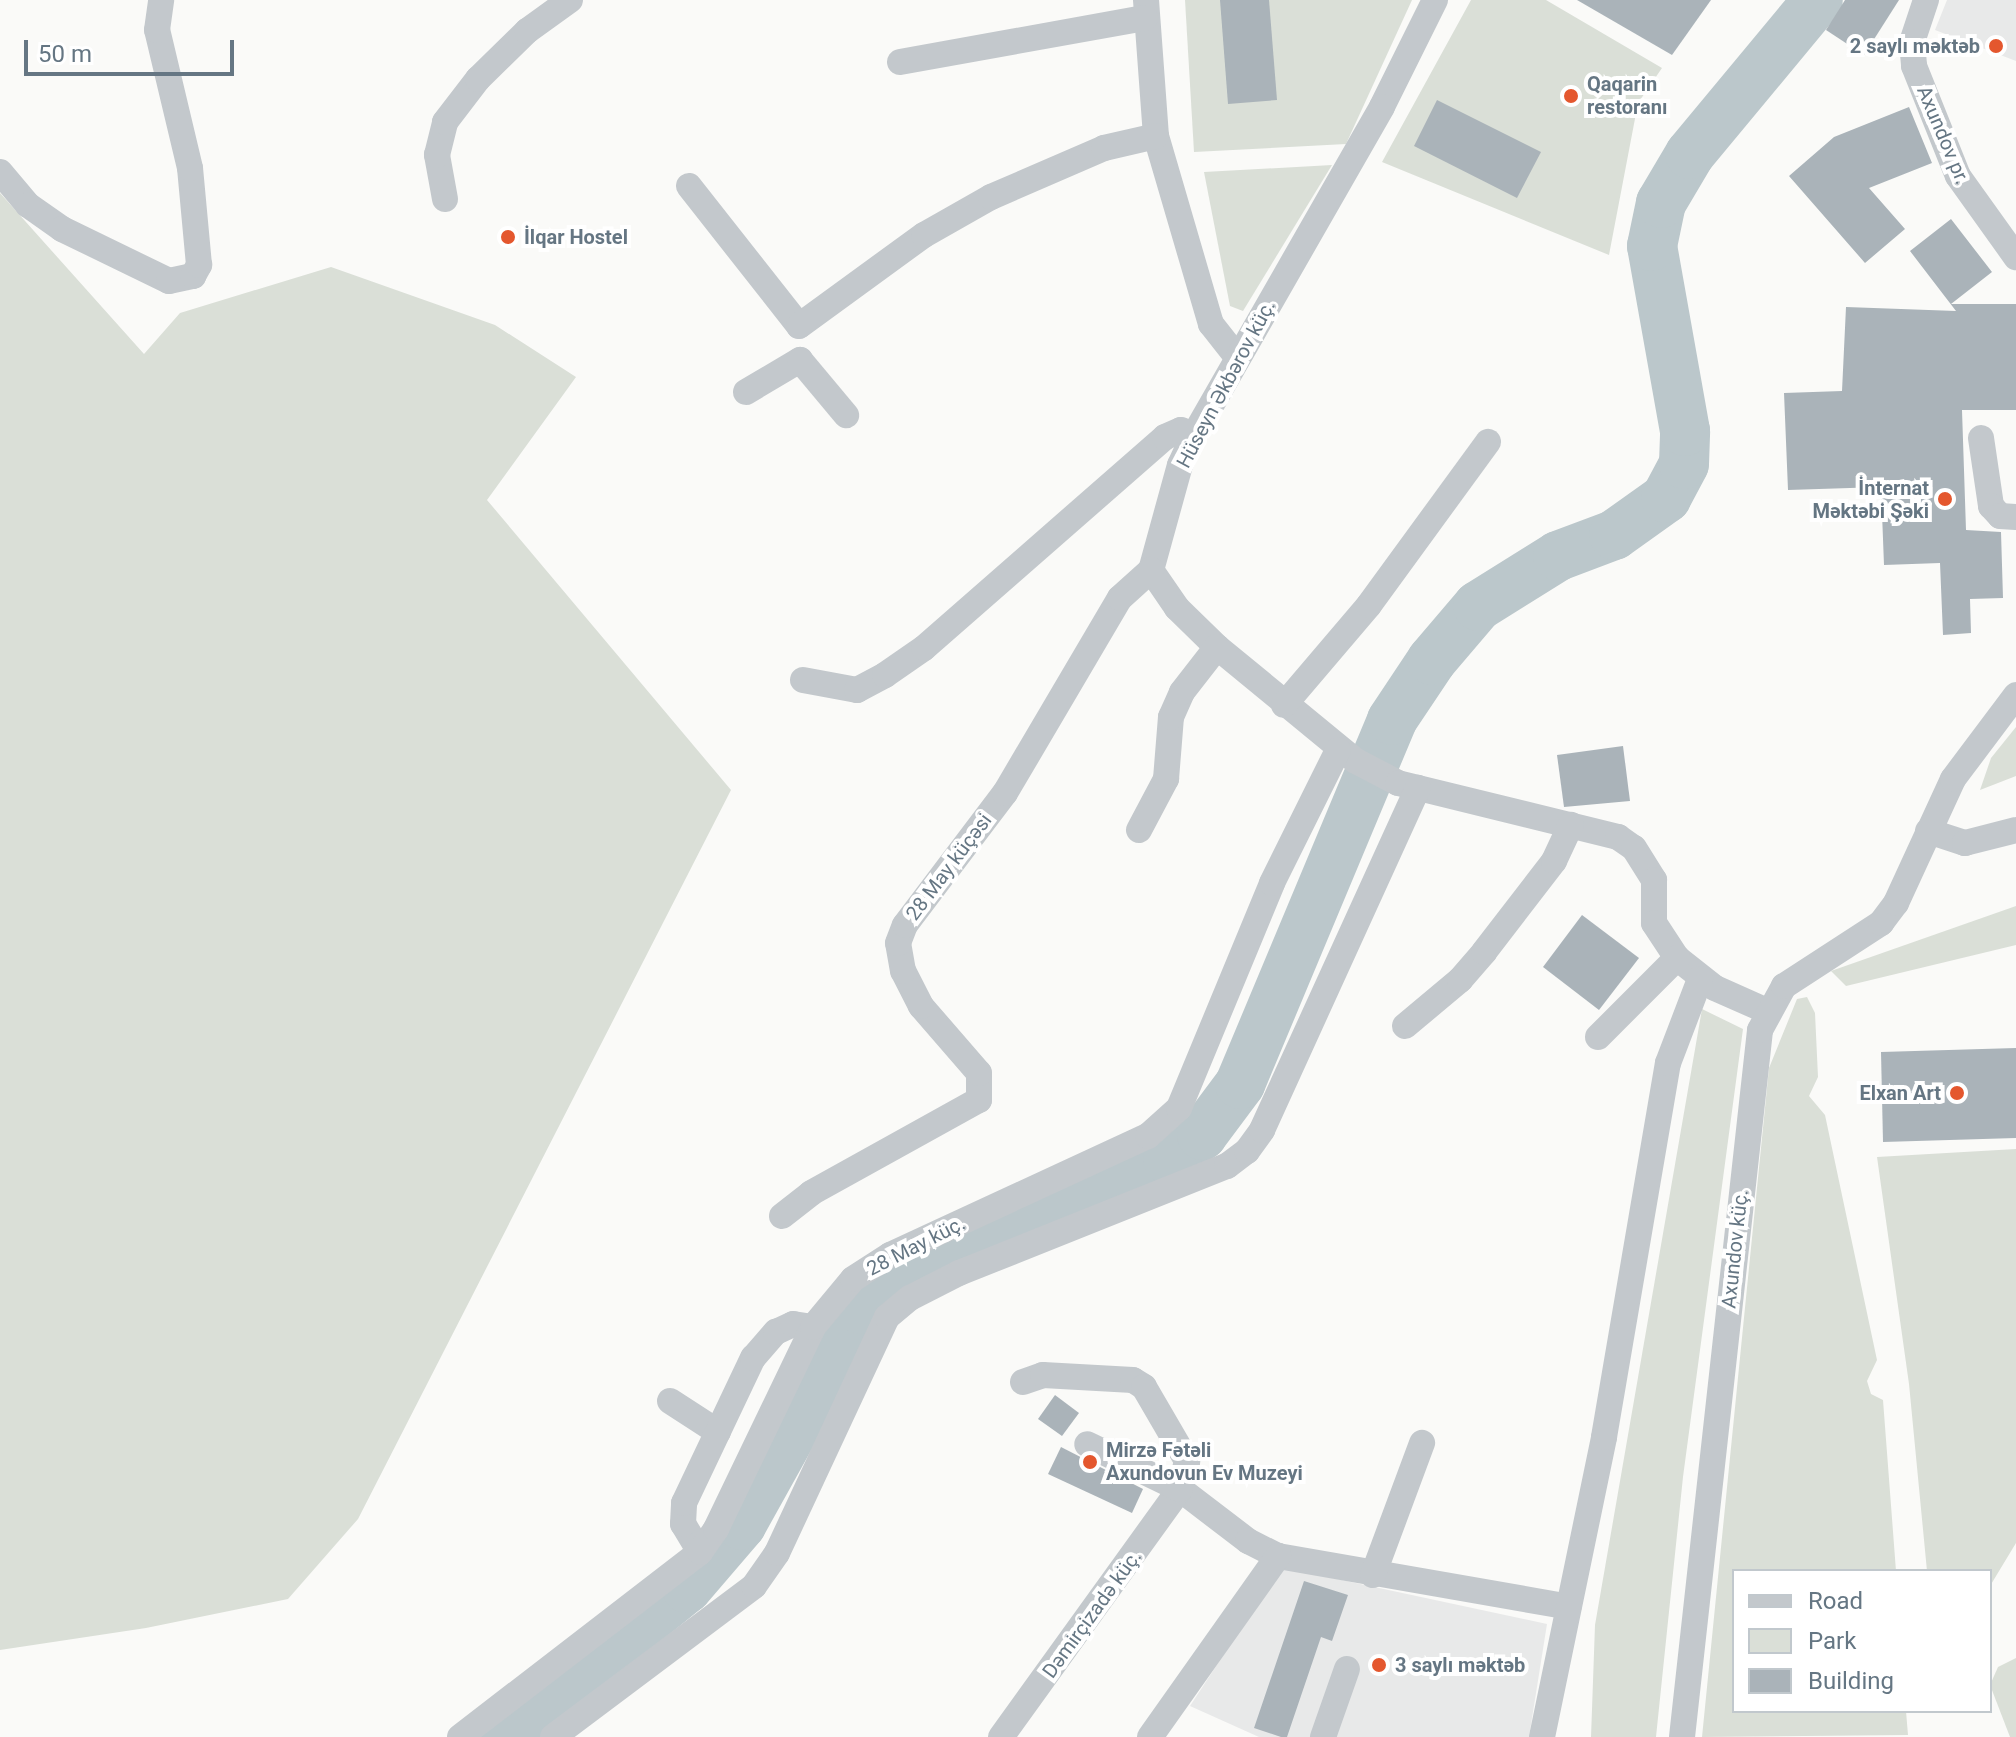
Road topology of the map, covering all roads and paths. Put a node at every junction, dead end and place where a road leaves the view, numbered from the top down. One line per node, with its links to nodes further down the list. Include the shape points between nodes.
1 (161, 0): 8 (street, via 157,30 190,168 199,265 184,281 169,281 62,229 28,205)
2 (570, 0): 10 (street, via 508,50 445,122 437,155)
3 (1435, 0): 13 (street, Hüseyn Əkbərov küç., via 1382,107)
4 (1926, 0): 11 (street, Axundov pr., via 1912,42 1914,66 1958,176)
5 (1146, 9): 6 (street); 7 (street)
6 (900, 62)
7 (1156, 136): 12 (street, via 1104,148 991,197 924,235); 13 (street, via 1211,324)
8 (0, 172)
9 (689, 186): 12 (street)
10 (445, 199)
11 (2016, 257)
12 (799, 326): 14 (street)
13 (1237, 357): 17 (street, Hüseyn Əkbərov küç.)
14 (800, 360): 15 (street); 16 (street)
15 (746, 392)
16 (846, 415)
17 (1194, 435): 21 (street, Hüseyn Əkbərov küç., via 1180,465); 23 (street, via 1181,430 1165,437 924,648 885,675 857,690)
18 (1981, 438): 20 (street, via 1991,506 2000,516)
19 (1488, 442): 25 (street, via 1369,605)
20 (2016, 517)
21 (1151, 570): 22 (street, via 1177,608); 37 (street, 28 May küçəsi, via 1120,598 1005,793 905,925 898,943 903,971 921,1006 979,1073 979,1100 811,1193)
22 (1217, 647): 25 (street); 29 (street, via 1182,692 1171,717 1166,779)
23 (803, 680)
24 (2016, 695): 31 (street, via 1970,751)
25 (1284, 705): 26 (street)
26 (1347, 756): 27 (street); 38 (street, 28 May küç., via 1272,883 1179,1108 1148,1136 890,1255 853,1279)
27 (1408, 785): 28 (street); 51 (street, via 1262,1130 1247,1151 1227,1166 959,1273 899,1307 869,1349 777,1553 754,1586)
28 (1571, 825): 32 (street, via 1618,837 1648,864 1654,923); 35 (street, via 1554,861 1484,952 1460,980)
29 (1139, 830)
30 (2016, 830): 31 (street, via 1965,843)
31 (1928, 831): 34 (street, Axundov küç., via 1881,923 1792,979)
32 (1677, 958): 33 (street); 36 (street)
33 (1700, 979): 34 (street); 48 (street, via 1668,1063)
34 (1767, 1011): 56 (street, Axundov küç., via 1757,1046)
35 (1405, 1026)
36 (1598, 1037)
37 (782, 1216)
38 (813, 1327): 41 (street, via 793,1324 776,1332 753,1358); 45 (street, 28 May küç.)
39 (1023, 1382): 44 (street, via 1043,1375 1133,1380 1144,1387 1187,1461)
40 (670, 1401): 41 (street)
41 (718, 1432): 45 (street, via 684,1503 683,1524)
42 (1422, 1443): 47 (street)
43 (1087, 1444): 44 (street)
44 (1180, 1489): 46 (street, via 1248,1541); 52 (street, Dəmirçizadə küç.)
45 (700, 1552): 50 (street, 28 May küç.)
46 (1278, 1556): 47 (street); 53 (street)
47 (1373, 1575): 48 (street)
48 (1569, 1607): 55 (street)
49 (1347, 1669): 54 (street)
50 (460, 1737)
51 (553, 1737)
52 (1001, 1737)
53 (1150, 1737)
54 (1323, 1737)
55 (1542, 1737)
56 (1682, 1737)

